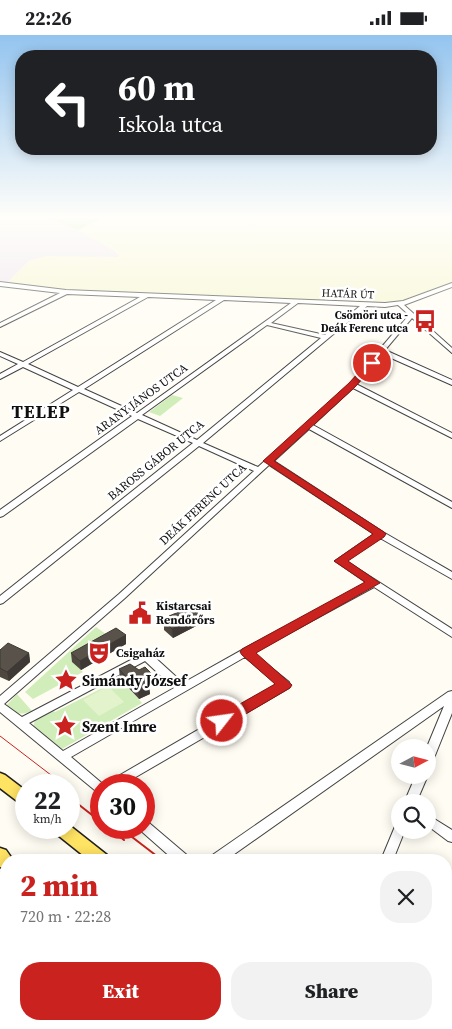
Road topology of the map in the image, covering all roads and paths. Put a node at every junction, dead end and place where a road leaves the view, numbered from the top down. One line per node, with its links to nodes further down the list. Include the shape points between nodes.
1 (0, 284): 3 (street, HATÁR ÚT)
2 (452, 285): 9 (street, HATÁR ÚT)
3 (12, 286): 4 (street); 5 (street, HATÁR ÚT)
4 (0, 291)
5 (66, 292): 6 (street, HATÁR ÚT); 13 (street)
6 (147, 295): 7 (street, HATÁR ÚT); 18 (street)
7 (222, 298): 8 (street, HATÁR ÚT); 22 (street)
8 (296, 302): 10 (street, HATÁR ÚT); 12 (street, ARANY JÁNOS UTCA)
9 (400, 304): 10 (street, HATÁR ÚT); 11 (street)
10 (366, 305): 14 (street, BAROSS GÁBOR UTCA)
11 (412, 315): 15 (street, DEÁK FERENC UTCA); 16 (street)
12 (265, 323): 14 (street); 23 (street, ARANY JÁNOS UTCA)
13 (0, 325)
14 (326, 337): 27 (street, BAROSS GÁBOR UTCA)
15 (382, 351): 20 (street); 21 (street, DEÁK FERENC UTCA)
16 (452, 351)
17 (0, 354): 18 (street)
18 (23, 365): 19 (street); 22 (street)
19 (0, 377)
20 (452, 383)
21 (352, 385): 24 (street, DEÁK FERENC UTCA); 25 (street)
22 (80, 390): 23 (street); 26 (street)
23 (138, 415): 27 (street); 31 (street, ARANY JÁNOS UTCA)
24 (308, 425): 28 (street, DEÁK FERENC UTCA); 30 (street)
25 (452, 436)
26 (0, 439)
27 (198, 443): 29 (street); 35 (street, BAROSS GÁBOR UTCA)
28 (268, 461): 29 (street, DEÁK FERENC UTCA); 32 (street)
29 (258, 471): 41 (street, DEÁK FERENC UTCA)
30 (452, 505)
31 (0, 513)
32 (380, 534): 33 (street); 34 (street, via 340,561)
33 (452, 576)
34 (374, 583): 36 (street); 37 (street)
35 (0, 601)
36 (452, 634)
37 (246, 652): 38 (street); 46 (street, via 285,685)
38 (182, 689): 43 (street, via 146,656); 45 (street)
39 (452, 695): 57 (street)
40 (452, 699): 44 (street)
41 (0, 702)
42 (0, 707): 43 (street)
43 (20, 723): 45 (street)
44 (436, 740)
45 (62, 757): 48 (street)
46 (131, 774)
47 (0, 779): 49 (main road)
48 (90, 780)
49 (15, 791)
50 (436, 826): 52 (street)
51 (155, 836): 56 (street)
52 (452, 837)
53 (75, 839): 55 (main road)
54 (396, 839): 58 (street)
55 (94, 854)
56 (176, 854)
57 (225, 854)
58 (389, 854)

